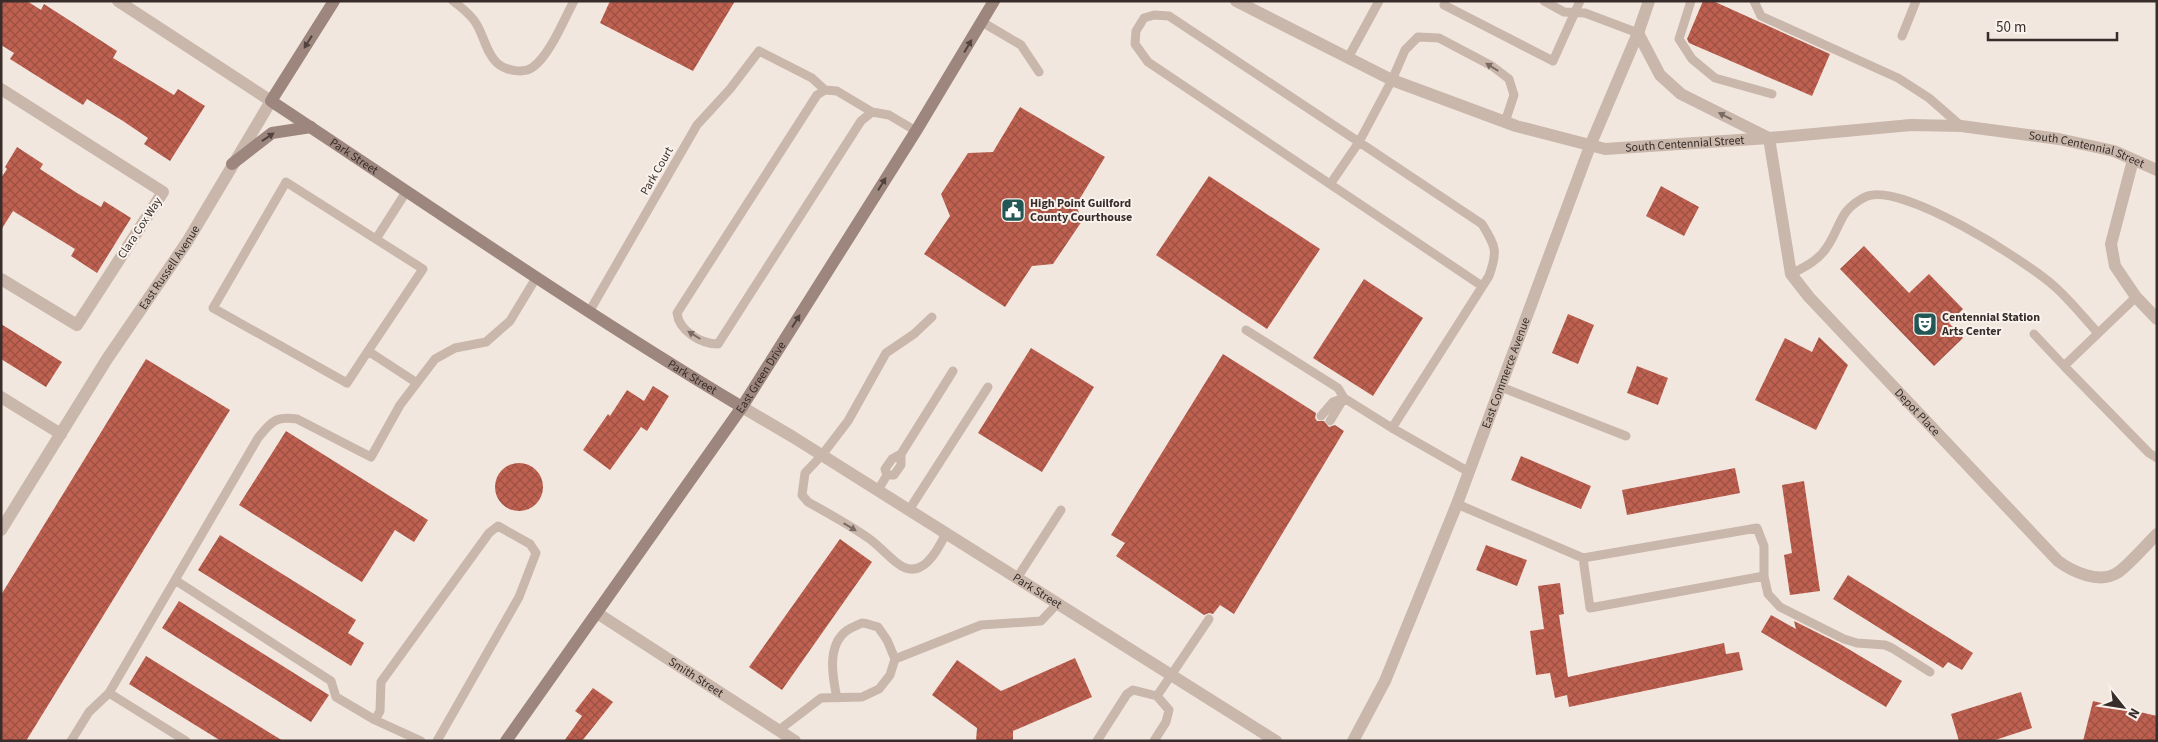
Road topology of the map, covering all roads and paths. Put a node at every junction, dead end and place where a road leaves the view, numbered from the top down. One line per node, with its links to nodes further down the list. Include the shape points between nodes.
1 (334, 1): 25 (main road, East Russell Avenue, one-way to 25)
2 (452, 1): 3 (lane, via 477,24 497,63 521,71 533,67 545,53)
3 (574, 1)
4 (994, 1): 16 (main road, East Green Drive)
5 (1236, 1): 19 (street, South Centennial Street)
6 (1379, 1): 19 (lane)
7 (1544, 1): 15 (lane, via 1564,12)
8 (1580, 1): 15 (lane)
9 (1649, 1): 17 (street, East Commerce Avenue)
10 (1691, 1): 24 (lane, via 1679,39 1692,59 1715,78)
11 (1754, 1): 28 (lane, via 1761,16 1898,78 1929,98)
12 (1916, 1): 18 (lane)
13 (120, 2): 25 (street, Park Street)
14 (1442, 3): 15 (lane, via 1553,61)
15 (1575, 12): 17 (lane, via 1586,13)
16 (982, 22): 20 (lane, via 1021,45); 30 (main road, East Green Drive, one-way to 16)
17 (1638, 33): 31 (street, one-way to 17, via 1681,94 1660,75); 33 (street, East Commerce Avenue)
18 (1902, 36)
19 (1348, 58): 21 (street, South Centennial Street)
20 (1039, 72)
21 (1392, 80): 27 (street, South Centennial Street); 27 (lane, one-way to 21, via 1514,95 1509,79 1492,66 1439,38 1418,37 1405,50); 32 (lane)
22 (1, 89): 42 (street, Clara Cox Way, via 163,192 77,325)
23 (824, 90): 26 (lane, via 837,91); 26 (lane, one-way to 23, via 861,121 726,334 718,344 708,344 683,329 677,313 817,95); 45 (lane, Park Court, via 812,78 759,51 697,125)
24 (1772, 94)
25 (271, 101): 29 (main road, Park Street); 35 (street, East Russell Avenue)
26 (872, 112): 30 (lane, via 889,115)
27 (1505, 122): 33 (street, South Centennial Street)
28 (1962, 126): 31 (street, South Centennial Street, via 1911,125); 34 (street, South Centennial Street, via 2059,139 2114,151)
29 (311, 127): 35 (main road, one-way to 29, via 272,133); 38 (main road, Park Street)
30 (916, 130): 59 (main road, East Green Drive, one-way to 30)
31 (1769, 138): 33 (street, South Centennial Street, via 1605,149); 40 (street, Depot Place)
32 (1359, 142): 37 (lane); 37 (lane, via 1169,16 1144,18 1136,31 1135,44 1143,58); 43 (lane, via 1482,224 1496,255)
33 (1590, 146): 56 (street, East Commerce Avenue)
34 (2133, 160): 36 (street, South Centennial Street); 44 (street, via 2111,244 2114,266)
35 (232, 164): 63 (street, East Russell Avenue, via 187,242 107,359)
36 (2157, 170)
37 (1330, 183): 43 (lane)
38 (406, 192): 39 (lane); 41 (main road, Park Street)
39 (376, 239): 51 (lane, via 423,269); 51 (lane, via 286,182 213,308 347,383)
40 (1792, 274): 49 (lane, via 1815,261 1828,247 1847,208 1867,196 1892,195 1913,202 2021,260 2055,287); 74 (street, Depot Place, via 2058,561 2072,571 2095,577 2117,574)
41 (536, 278): 45 (main road, Park Street); 54 (lane, via 510,321 486,342 455,348 435,360)
42 (1, 279)
43 (1482, 286): 62 (lane)
44 (2136, 297): 47 (street); 49 (lane)
45 (589, 312): 59 (main road, Park Street)
46 (932, 317): 65 (lane, via 886,353 848,421)
47 (2157, 319)
48 (1246, 330): 58 (lane, via 1338,388)
49 (2098, 333): 52 (lane)
50 (2034, 334): 52 (lane)
51 (368, 351): 54 (lane)
52 (2064, 366): 66 (lane)
53 (953, 371): 68 (lane, via 901,454 901,465 894,475 887,475)
54 (416, 384): 78 (lane, via 400,405 371,457 297,419 273,421 258,438)
55 (988, 387): 70 (lane)
56 (1501, 387): 64 (lane); 67 (street, East Commerce Avenue)
57 (1, 397): 63 (street)
58 (1344, 398): 60 (lane, via 1333,402); 61 (lane); 62 (lane)
59 (742, 407): 65 (street, Park Street); 80 (main road, East Green Drive)
60 (1321, 416)
61 (1330, 421)
62 (1392, 428): 67 (lane)
63 (61, 434): 72 (street, East Russell Avenue)
64 (1626, 436)
65 (822, 455): 68 (street, Park Street); 73 (lane, one-way to 73, via 805,472 802,495 808,502 871,540 898,564 909,569 929,562)
66 (2157, 458)
67 (1469, 472): 69 (street, East Commerce Avenue)
68 (878, 490): 70 (street, Park Street)
69 (1457, 504): 75 (lane); 99 (street, East Commerce Avenue, via 1384,681)
70 (909, 510): 73 (street, Park Street)
71 (1061, 510): 77 (lane)
72 (1, 530)
73 (946, 533): 77 (street, Park Street)
74 (2157, 534)
75 (1584, 558): 76 (lane, via 1757,528 1764,546); 76 (lane, via 1590,608)
76 (1764, 576): 83 (lane, via 1768,594 1780,607 1844,639 1892,648)
77 (1017, 578): 79 (street, Park Street)
78 (175, 580): 85 (lane); 88 (lane, via 331,681 336,697)
79 (1058, 603): 82 (lane, via 1041,621 981,625); 84 (street, Park Street)
80 (597, 612): 89 (street, Smith Street); 94 (main road, East Green Drive)
81 (1209, 619): 84 (lane)
82 (895, 659): 87 (lane, via 890,675 879,689 862,697); 87 (lane, via 878,627 862,623 847,630 832,655)
83 (1930, 672)
84 (1170, 674): 86 (lane); 98 (street, Park Street)
85 (109, 693): 90 (lane, via 89,712); 91 (lane)
86 (1157, 696): 96 (lane, via 1133,690 1127,694); 97 (lane, via 1169,710 1166,722)
87 (837, 698): 89 (lane, via 821,698)
88 (375, 720): 92 (lane); 93 (lane, via 380,711 381,682 489,533 498,526 530,544 536,553 518,597)
89 (779, 730): 95 (street, Smith Street)
90 (72, 741)
91 (186, 741)
92 (421, 741)
93 (437, 741)
94 (506, 741)
95 (795, 741)
96 (1097, 741)
97 (1154, 741)
98 (1276, 741)
99 (1353, 741)

